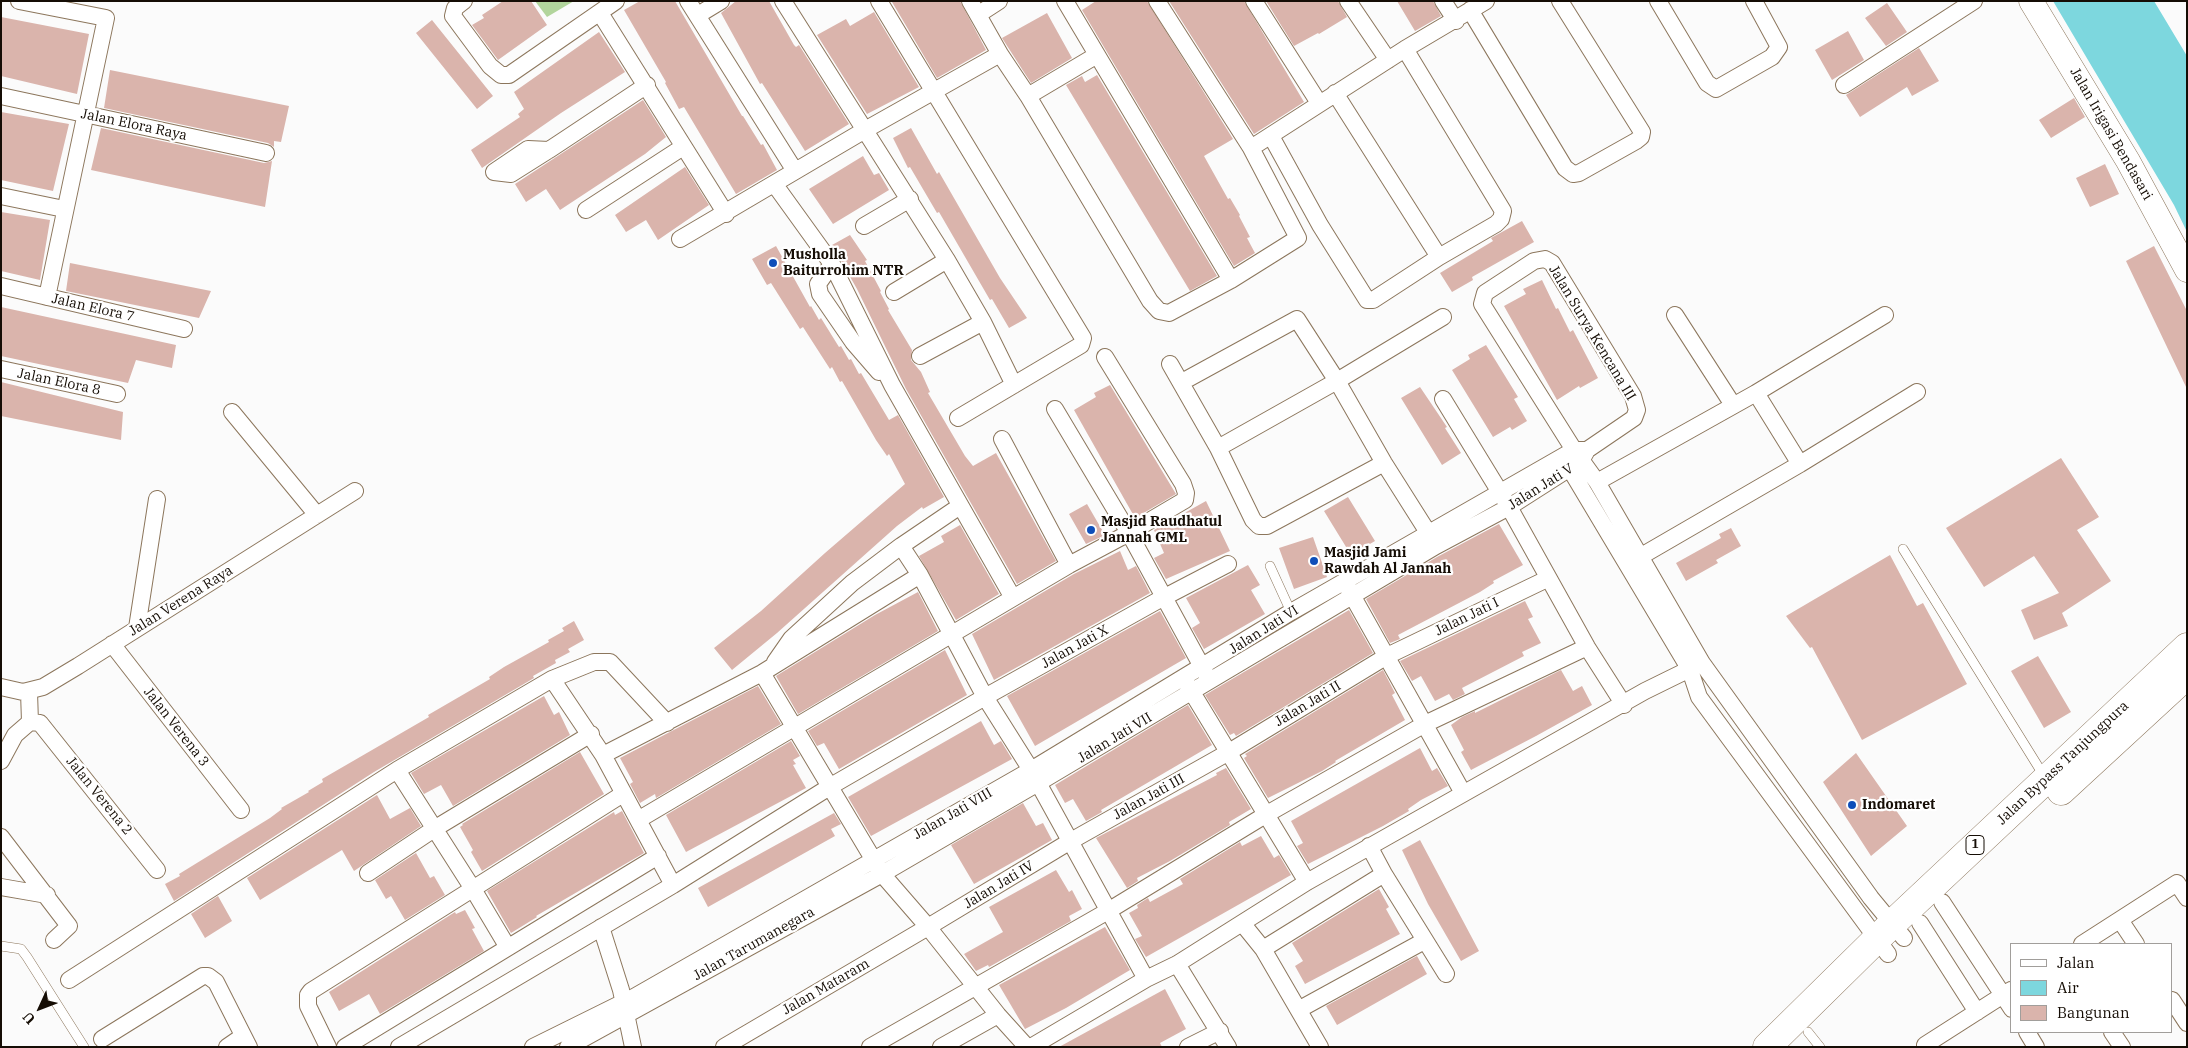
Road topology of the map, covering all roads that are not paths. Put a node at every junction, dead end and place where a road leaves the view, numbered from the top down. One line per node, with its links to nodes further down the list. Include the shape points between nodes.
1 (19, 1): 36 (street, via 106,18)
2 (464, 1): 22 (street, via 455,8 453,16 490,66 501,75 509,74)
3 (616, 1): 22 (street)
4 (688, 1): 23 (street)
5 (721, 1): 23 (street)
6 (783, 1): 37 (street)
7 (879, 1): 31 (street)
8 (999, 1): 20 (street)
9 (1157, 1): 40 (street)
10 (1254, 1): 35 (street)
11 (1348, 1): 28 (street)
12 (1443, 1): 24 (street)
13 (1486, 1): 21 (street)
14 (1560, 1): 21 (street, via 1642,132 1636,141 1573,174 1565,168)
15 (1658, 1): 16 (street, via 1707,83 1716,89 1772,57 1780,47)
16 (1754, 1)
17 (1974, 1): 30 (street)
18 (2031, 1): 57 (street, Jalan Irigasi Bendasari, via 2128,161)
19 (1071, 3): 27 (street)
20 (975, 7): 26 (street)
21 (1470, 10): 24 (street)
22 (600, 13): 29 (street)
23 (698, 15): 43 (street)
24 (1456, 20): 25 (street)
25 (1405, 49): 28 (street); 54 (street, via 1503,211 1496,224)
26 (1000, 54): 31 (street); 34 (street)
27 (1097, 55): 34 (street); 58 (street)
28 (1388, 60): 32 (street)
29 (647, 85): 39 (street); 41 (street)
30 (1844, 85)
31 (934, 90): 37 (street); 74 (street, via 1083,338 1081,345)
32 (1335, 93): 35 (street); 54 (street)
33 (1, 96): 36 (street, Jalan Elora Raya)
34 (1028, 96): 58 (street, via 1158,311 1169,313)
35 (1319, 103): 38 (street)
36 (84, 114): 42 (street, Jalan Elora Raya); 47 (street)
37 (865, 130): 43 (street); 46 (street)
38 (1271, 136): 40 (street); 50 (street)
39 (683, 147): 48 (street); 49 (street)
40 (1251, 148): 52 (street)
41 (549, 150)
42 (266, 154)
43 (795, 171): 44 (street)
44 (775, 185): 49 (street); 56 (street)
45 (1, 196): 47 (street)
46 (910, 199): 51 (street); 55 (street)
47 (64, 209): 61 (street)
48 (586, 210)
49 (726, 214): 53 (street)
50 (1320, 225): 52 (street); 54 (street, via 1368,300 1374,300)
51 (864, 226)
52 (1298, 238): 58 (street)
53 (680, 239)
54 (1439, 257)
55 (947, 260): 60 (street); 65 (street)
56 (832, 264): 73 (street); 73 (street, via 818,284 820,294 853,342)
57 (2187, 270)
58 (1231, 280)
59 (1, 286): 61 (street, Jalan Elora 7)
60 (894, 292)
61 (47, 297): 66 (street, Jalan Elora 7)
62 (1885, 314): 76 (street)
63 (1675, 315): 79 (street)
64 (1442, 317): 71 (street)
65 (983, 322): 67 (street); 74 (street)
66 (184, 329)
67 (920, 356)
68 (1105, 357): 95 (street, via 1186,493 1185,500)
69 (1170, 364): 72 (street)
70 (1, 369): 77 (street, Jalan Elora 8)
71 (1337, 381): 72 (street, via 1296,319); 85 (street); 87 (street)
72 (1182, 382): 85 (street)
73 (892, 385): 93 (street)
74 (1014, 385): 83 (street)
75 (1917, 392): 88 (street)
76 (1756, 393): 79 (street); 88 (street)
77 (116, 394)
78 (1443, 399): 92 (street)
79 (1733, 405): 89 (street)
80 (1055, 409): 95 (street)
81 (1637, 410): 86 (street, Jalan Jati V, via 1634,418); 86 (street, Jalan Surya Kencana III, via 1633,396 1552,263 1545,259 1534,261 1485,293 1482,304)
82 (232, 412): 94 (street)
83 (958, 418)
84 (1002, 438): 101 (street)
85 (1218, 448): 87 (street, via 1253,520 1259,526 1266,526)
86 (1578, 457): 89 (street); 92 (street, Jalan Jati V); 99 (street)
87 (1384, 463): 96 (street)
88 (1800, 464): 99 (street)
89 (1597, 482): 99 (street)
90 (355, 491): 94 (street, Jalan Verena Raya)
91 (157, 499): 110 (street)
92 (1504, 501): 96 (street, Jalan Jati V); 104 (street)
93 (960, 506): 97 (street); 108 (street)
94 (316, 515): 110 (street, Jalan Verena Raya)
95 (1129, 533): 101 (street); 106 (street)
96 (1433, 540): 105 (street, Jalan Jati V); 107 (street, Jalan Jati V)
97 (901, 546): 103 (street); 117 (street, via 852,583 790,639)
98 (1903, 549): 137 (lane)
99 (1634, 560): 116 (street)
100 (1228, 564): 106 (street, Jalan Jati X)
101 (1070, 565): 108 (street)
102 (1270, 566): 109 (lane)
103 (920, 575): 111 (street); 117 (street)
104 (1548, 579): 113 (street); 115 (street, Jalan Jati I)
105 (1344, 582): 107 (street); 109 (street, Jalan Jati VI)
106 (1164, 597): 118 (street); 125 (street, Jalan Jati X)
107 (1353, 597): 115 (street); 118 (street, Jalan Jati VI)
108 (1013, 598): 111 (street)
109 (1291, 612): 118 (street, Jalan Jati VI)
110 (137, 628): 112 (street, Jalan Verena Raya)
111 (953, 635): 125 (street); 130 (street)
112 (112, 644): 123 (street, Jalan Verena Raya); 141 (street, Jalan Verena 3)
113 (1587, 647): 126 (street); 129 (street)
114 (2187, 647): 137 (highway, Jalan Bypass Tanjungpura / 1)
115 (1387, 656): 129 (street); 132 (street, Jalan Jati II)
116 (1696, 667): 126 (street); 166 (street, via 1872,898); 166 (street, via 1699,697)
117 (767, 670): 128 (street); 130 (street)
118 (1206, 674): 120 (street, Jalan Jati VI); 124 (street, Jalan Jati VI)
119 (2187, 674): 160 (highway, Jalan Bypass Tanjungpura / 1)
120 (1183, 678): 124 (street); 136 (street, Jalan Jati VII)
121 (552, 679): 128 (street, via 594,662 610,662); 131 (street); 135 (street)
122 (1, 688): 123 (street)
123 (29, 692): 127 (street)
124 (1192, 692): 132 (street); 136 (street, Jalan Jati VII)
125 (986, 697): 136 (street); 138 (street, Jalan Jati X)
126 (1624, 705): 139 (street)
127 (35, 722): 134 (street, via 15,735); 150 (street, Jalan Verena 2)
128 (667, 723): 133 (street)
129 (1425, 724): 139 (street); 142 (street)
130 (794, 726): 138 (street); 143 (street)
131 (591, 734): 133 (street); 144 (street)
132 (1230, 752): 142 (street); 146 (street, Jalan Jati III)
133 (604, 755): 140 (street)
134 (1, 761)
135 (397, 770): 144 (street); 177 (street)
136 (1035, 776): 146 (street); 149 (street, Jalan Jati VIII); 152 (street, Jalan Jati VIII)
137 (2046, 779): 166 (highway, Jalan Bypass Tanjungpura / 1)
138 (831, 786): 149 (street); 155 (street, Jalan Jati X)
139 (1463, 793): 147 (street)
140 (623, 794): 143 (street); 157 (street)
141 (241, 810)
142 (1266, 814): 154 (street); 161 (street)
143 (638, 820): 148 (street)
144 (434, 829): 151 (street); 157 (street)
145 (1, 837): 158 (street)
146 (1069, 842): 161 (street); 165 (street, Jalan Jati IV)
147 (1370, 846): 153 (street); 154 (street)
148 (658, 856): 155 (street); 172 (street)
149 (874, 859): 152 (street); 181 (street, Jalan Tarumanegara)
150 (158, 870)
151 (368, 872)
152 (882, 874): 165 (street); 181 (street, Jalan Tarumanegara)
153 (1384, 874): 168 (street); 173 (street)
154 (1307, 882): 163 (street)
155 (673, 884): 164 (street, Jalan Jati X)
156 (1, 887): 158 (street)
157 (473, 889): 172 (street); 196 (street, via 311,991 308,1006)
158 (46, 895): 167 (street, via 70,926)
159 (2187, 898): 162 (street, via 2177,883)
160 (1942, 902): 166 (highway, Jalan Bypass Tanjungpura / 1); 179 (street)
161 (1108, 911): 176 (street); 178 (street)
162 (2120, 920): 169 (street); 170 (street)
163 (1242, 923): 173 (street); 174 (street)
164 (601, 927): 181 (street); 198 (street, Jalan Jati X)
165 (928, 928): 178 (street); 202 (street, Jalan Mataram)
166 (1896, 936): 183 (street); 192 (highway, Jalan Bypass Tanjungpura / 1); 209 (highway, Jalan Bypass Tanjungpura / 1)
167 (54, 940)
168 (1424, 941): 175 (street); 182 (street)
169 (2084, 943)
170 (2135, 943)
171 (1, 946): 194 (lane, via 21,949 27,956)
172 (507, 946): 197 (street)
173 (1263, 949): 182 (street)
174 (1177, 964): 176 (street); 186 (street)
175 (1446, 974)
176 (1146, 979): 205 (street)
177 (69, 980)
178 (976, 987): 184 (street); 203 (street)
179 (2009, 998): 183 (street)
180 (2173, 1002): 185 (street)
181 (625, 1009): 199 (street); 200 (street); 201 (street)
182 (1300, 1009): 208 (street)
183 (1977, 1012): 190 (street)
184 (998, 1015): 204 (street); 205 (street)
185 (2187, 1023)
186 (1220, 1031): 206 (street); 207 (street)
187 (2028, 1033): 210 (street)
188 (2113, 1033): 211 (street)
189 (102, 1039): 191 (street, via 203,976 208,976 216,982)
190 (1946, 1040): 193 (street)
191 (246, 1041): 195 (street)
192 (1807, 1042)
193 (1925, 1045)
194 (84, 1047)
195 (227, 1047)
196 (328, 1047)
197 (345, 1047)
198 (399, 1047)
199 (533, 1047)
200 (568, 1047)
201 (633, 1047)
202 (724, 1047)
203 (870, 1047)
204 (941, 1047)
205 (1029, 1047)
206 (1188, 1047)
207 (1228, 1047)
208 (1320, 1047)
209 (1767, 1047)
210 (2036, 1047)
211 (2122, 1047)

